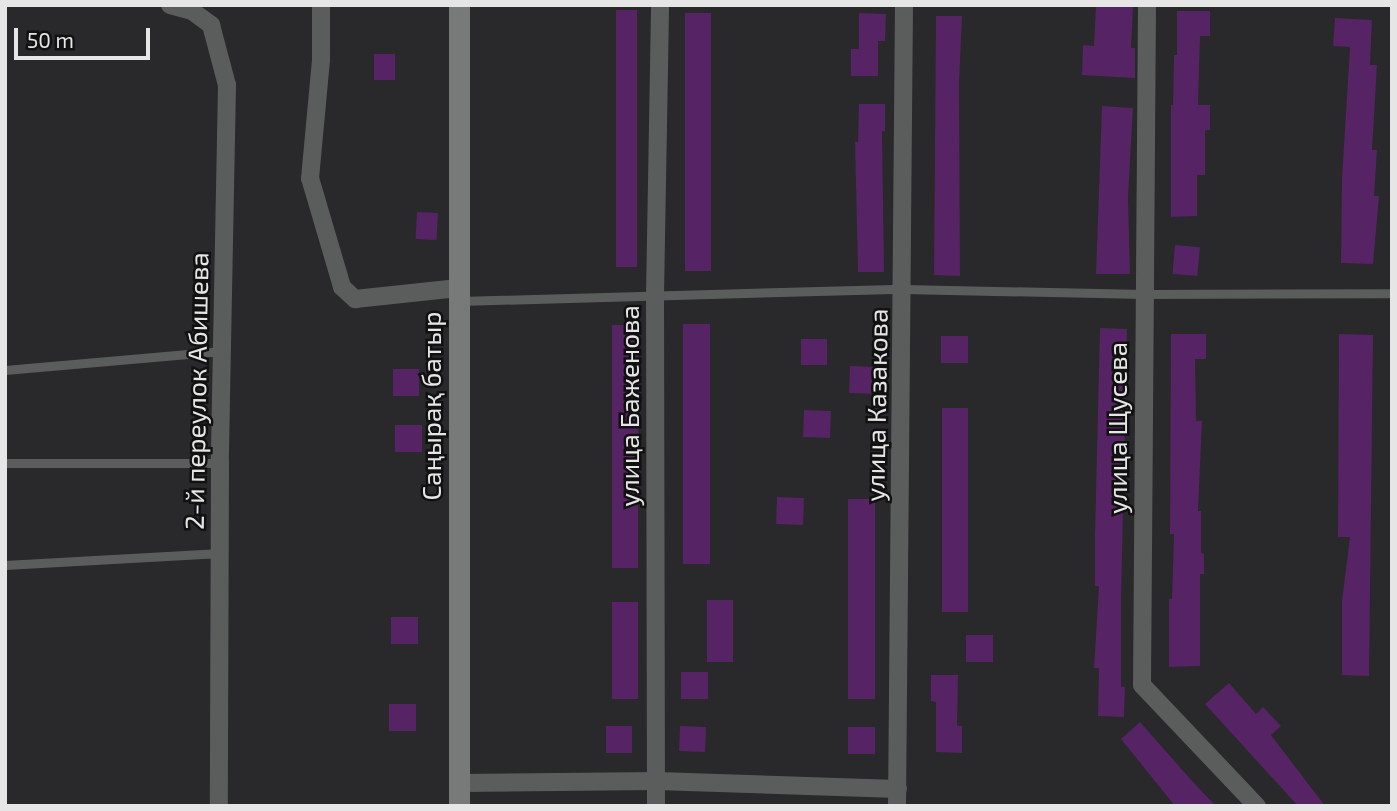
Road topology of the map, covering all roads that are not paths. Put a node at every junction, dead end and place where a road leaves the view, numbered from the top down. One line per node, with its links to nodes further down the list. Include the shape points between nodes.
1 (170, 5): 12 (street, 2-й переулок Абишева, via 192,11 211,25 226,85)
2 (321, 5): 9 (street, via 310,178 342,287 355,299)
3 (459, 5): 9 (street, Саңырақ батыр)
4 (660, 5): 11 (street, улица Баженова)
5 (904, 5): 7 (street, улица Казакова)
6 (1147, 5): 10 (street, улица Щусева)
7 (904, 289): 10 (lane); 11 (lane); 20 (street, улица Казакова)
8 (1392, 293): 10 (lane)
9 (458, 295): 11 (lane); 19 (street, Саңырақ батыр)
10 (1144, 295): 24 (street, улица Щусева, via 1142,685)
11 (655, 296): 18 (street, улица Баженова)
12 (222, 351): 13 (lane); 15 (street, 2-й переулок Абишева)
13 (5, 370)
14 (5, 463): 15 (lane)
15 (220, 463): 16 (street, 2-й переулок Абишева)
16 (221, 553): 17 (lane); 21 (street, 2-й переулок Абишева)
17 (5, 565)
18 (657, 781): 19 (street); 20 (street); 23 (street, улица Баженова)
19 (460, 783): 22 (street, Саңырақ батыр)
20 (897, 797)
21 (219, 806)
22 (459, 806)
23 (656, 806)
24 (1257, 806)

